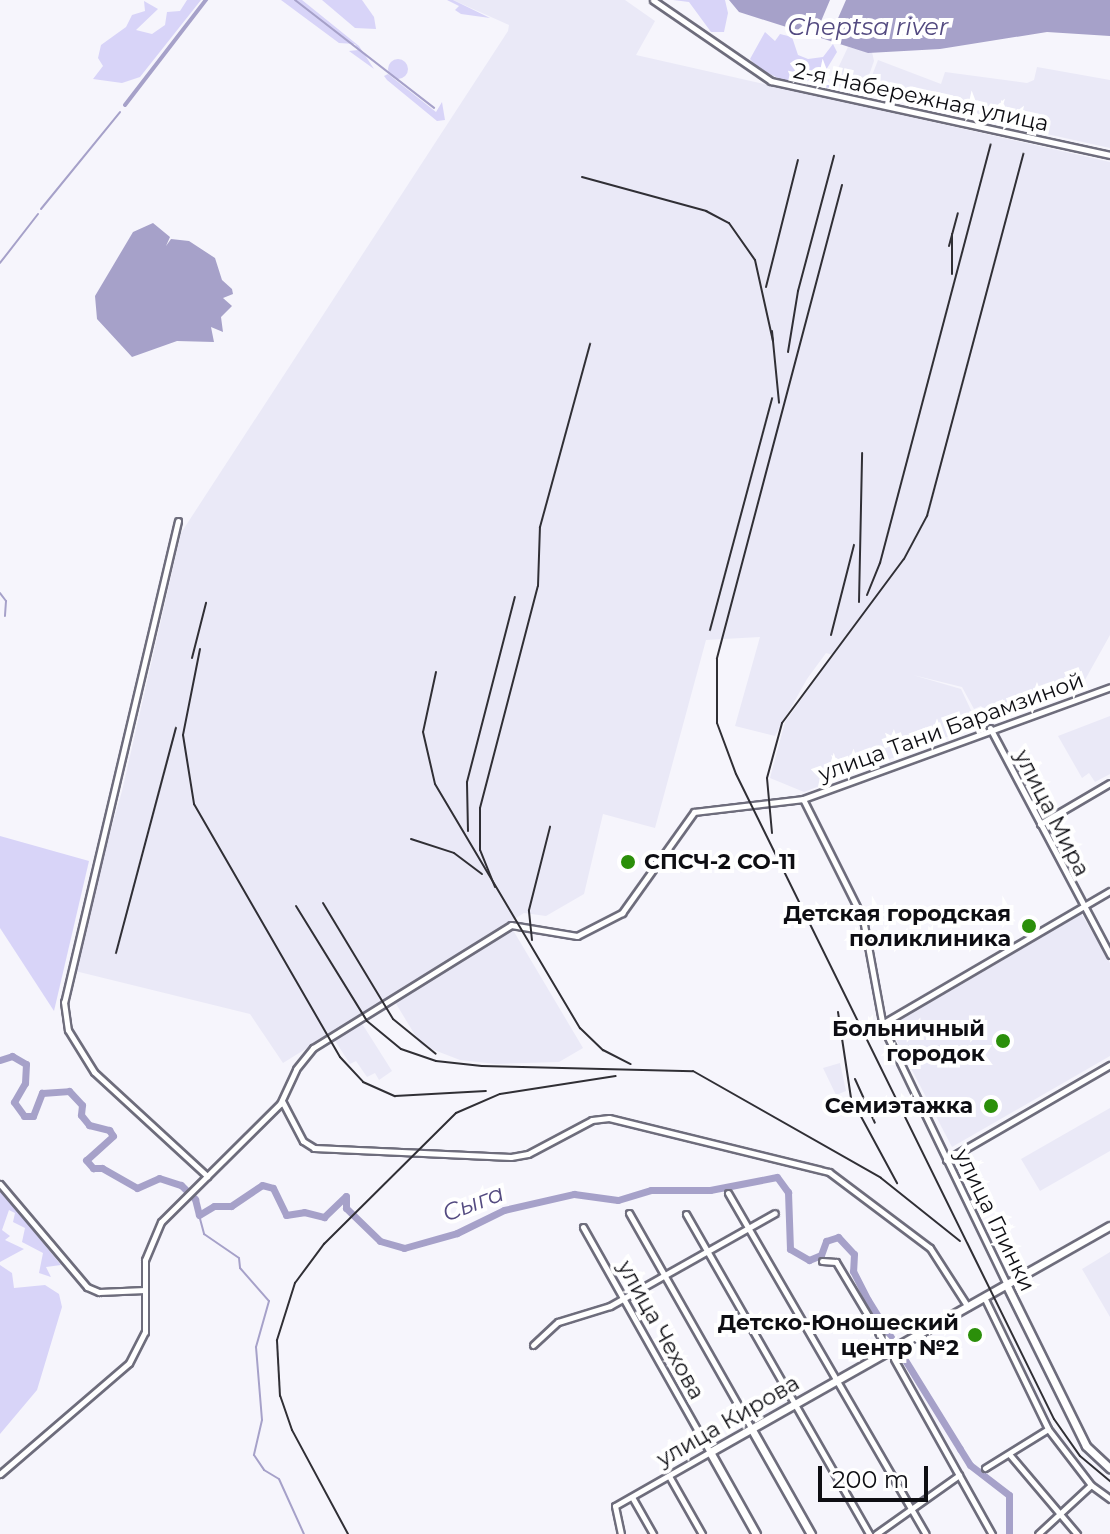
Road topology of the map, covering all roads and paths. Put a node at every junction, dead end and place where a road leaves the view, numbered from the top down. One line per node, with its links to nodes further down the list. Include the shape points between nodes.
1 (653, 0): 2 (street, 2-я Набережная улица, via 771,81)
2 (1110, 155)
3 (178, 521): 16 (street, via 64,1002 68,1030 94,1072)
4 (1110, 687): 5 (street, улица Тани Барамзиной)
5 (990, 728): 7 (street, улица Тани Барамзиной); 8 (street, улица Мира)
6 (1110, 783): 8 (street)
7 (803, 799): 12 (street, улица Глинки, via 865,925); 14 (street, улица Тани Барамзиной, via 694,812 622,913 583,935 511,925 313,1048 296,1069)
8 (1040, 824): 10 (street, улица Мира)
9 (1110, 891): 10 (street)
10 (1082, 906): 11 (street, улица Мира); 12 (street)
11 (1110, 955)
12 (882, 1024): 15 (street, улица Глинки)
13 (1110, 1065): 15 (street)
14 (282, 1101): 16 (street, улица Тани Барамзиной); 32 (street, via 303,1141 314,1148 511,1157 528,1154 592,1120 609,1118 829,1172 930,1248)
15 (946, 1160): 28 (street, улица Глинки)
16 (207, 1176): 29 (street, улица Тани Барамзиной, via 152,1238)
17 (0, 1184): 29 (street, via 87,1287 99,1292)
18 (728, 1193): 24 (street)
19 (629, 1213): 27 (street)
20 (775, 1213): 24 (street)
21 (686, 1214): 25 (street)
22 (1110, 1226): 28 (main road, улица Кирова)
23 (583, 1227): 30 (street, улица Чехова)
24 (748, 1228): 25 (street); 36 (street)
25 (707, 1251): 27 (street); 37 (street)
26 (822, 1261): 34 (street, via 836,1262)
27 (664, 1275): 30 (street); 38 (street)
28 (1007, 1286): 31 (main road, улица Кирова); 43 (main road, улица Глинки, via 1086,1446)
29 (145, 1290): 44 (street, улица Тани Барамзиной, via 145,1332 129,1363)
30 (624, 1299): 33 (street, via 558,1322); 40 (street, улица Чехова)
31 (985, 1299): 32 (main road, улица Кирова); 39 (street)
32 (969, 1308): 34 (main road, улица Кирова)
33 (533, 1345)
34 (888, 1349): 36 (main road, улица Кирова)
35 (894, 1359): 45 (street)
36 (835, 1380): 37 (main road, улица Кирова); 50 (street)
37 (792, 1404): 38 (main road, улица Кирова); 57 (street)
38 (751, 1428): 40 (main road, улица Кирова); 56 (main road)
39 (1048, 1429): 41 (street); 47 (street)
40 (710, 1452): 46 (street, улица Кирова); 55 (main road, улица Чехова)
41 (1010, 1455): 42 (street); 51 (street)
42 (985, 1468)
43 (1110, 1468)
44 (0, 1474)
45 (959, 1475): 50 (street); 60 (street)
46 (669, 1476): 48 (street, улица Кирова); 54 (street)
47 (1091, 1485): 49 (street); 51 (street)
48 (632, 1497): 52 (street, улица Кирова, via 615,1506); 53 (street)
49 (1110, 1499)
50 (910, 1507): 58 (street); 59 (street)
51 (1057, 1516): 61 (street); 62 (street)
52 (621, 1534)
53 (653, 1534)
54 (702, 1534)
55 (756, 1534)
56 (811, 1534)
57 (869, 1534)
58 (876, 1534)
59 (926, 1534)
60 (992, 1534)
61 (1038, 1534)
62 (1077, 1534)

